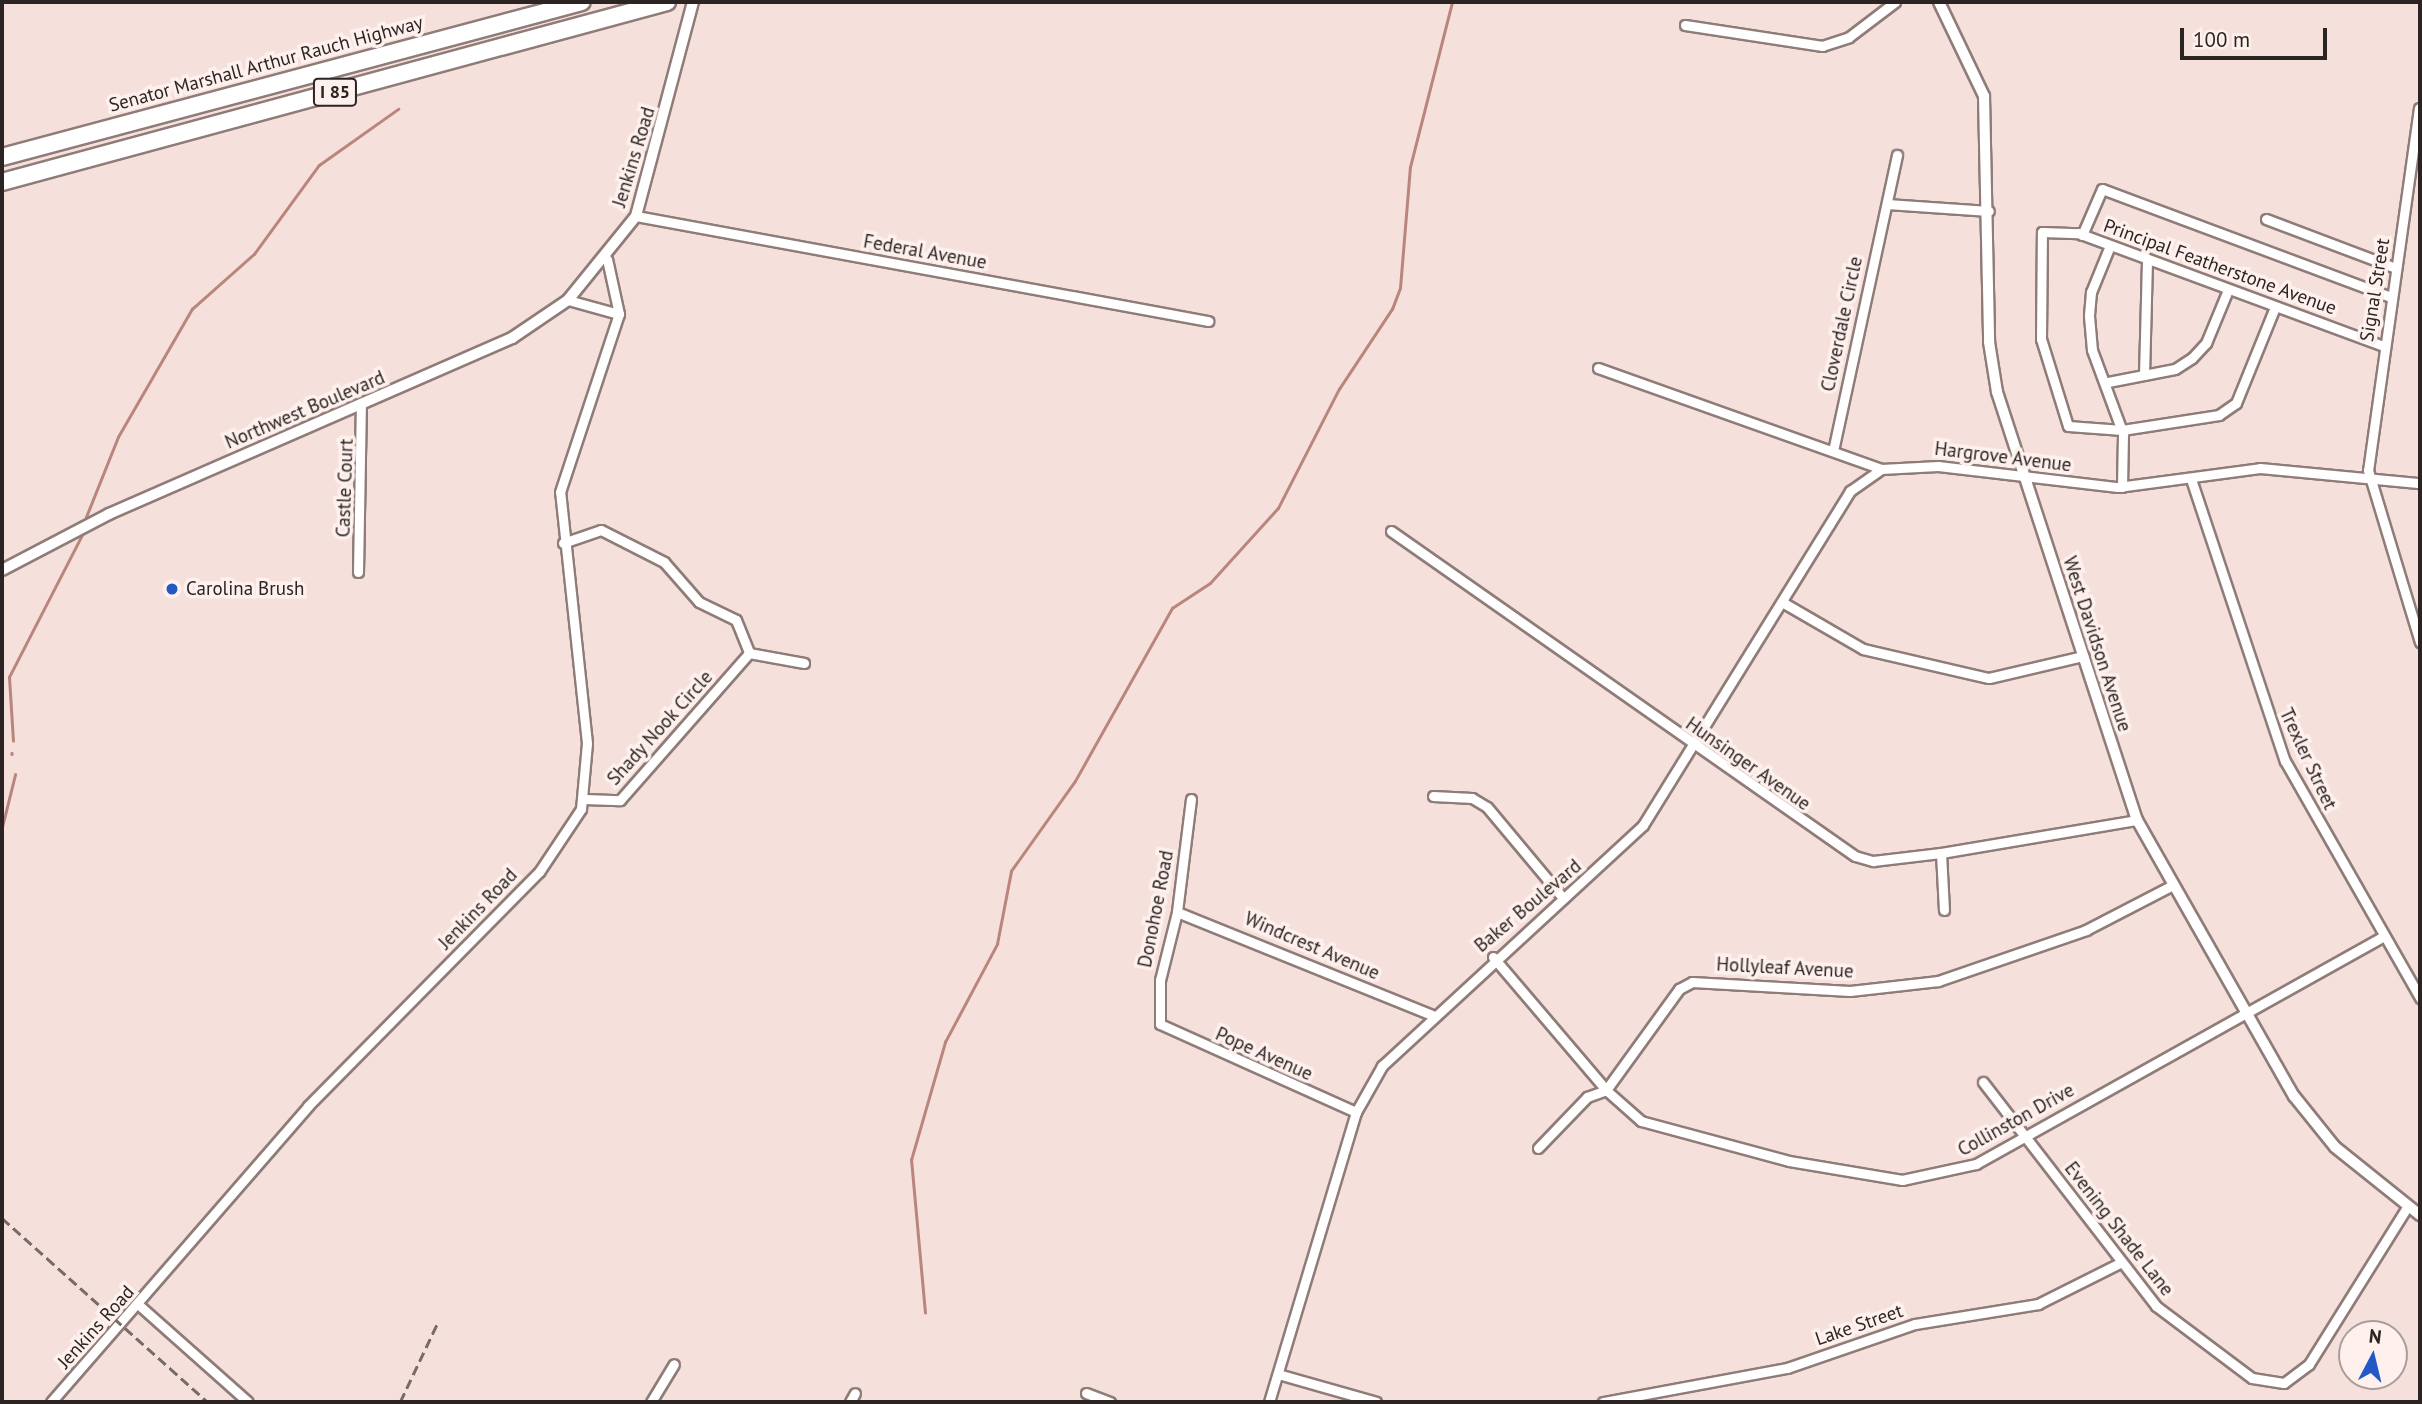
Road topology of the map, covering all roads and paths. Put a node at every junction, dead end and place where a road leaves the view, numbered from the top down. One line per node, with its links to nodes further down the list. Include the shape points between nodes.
1 (582, 2): 9 (highway, Senator Marshall Arthur Rauch Highway / I 85)
2 (667, 2): 10 (highway, I 85)
3 (693, 2): 13 (street, Jenkins Road)
4 (1895, 2): 6 (street, via 1849,37 1822,46)
5 (1939, 2): 12 (street, West Davidson Avenue, via 1984,96)
6 (1685, 25)
7 (2419, 107): 19 (street, Signal Street)
8 (1896, 155): 11 (street, Cloverdale Circle)
9 (2, 157)
10 (2, 181)
11 (1887, 204): 12 (street); 32 (street, Cloverdale Circle)
12 (1989, 211): 34 (street, West Davidson Avenue, via 1991,364)
13 (636, 216): 17 (street, Jenkins Road); 25 (street, Federal Avenue)
14 (2266, 219): 19 (street)
15 (2082, 235): 16 (street, Principal Featherstone Avenue); 21 (street, via 2102,189); 31 (street, Principal Featherstone Avenue, via 2042,232 2040,339 2062,421)
16 (2109, 248): 18 (street, Principal Featherstone Avenue); 29 (street, via 2091,292 2089,316 2092,350)
17 (607, 259): 22 (street, Northwest Boulevard); 24 (street)
18 (2147, 261): 20 (street, Principal Featherstone Avenue); 28 (street)
19 (2396, 268): 21 (street, Signal Street)
20 (2228, 290): 23 (street, Principal Featherstone Avenue); 28 (street, via 2199,350 2175,369)
21 (2391, 297): 26 (street, Signal Street)
22 (569, 300): 24 (street); 30 (street, Northwest Boulevard, via 512,338)
23 (2275, 307): 26 (street, Principal Featherstone Avenue); 31 (street, via 2236,403 2219,415)
24 (620, 314): 40 (street, Jenkins Road, via 561,474)
25 (1208, 321)
26 (2384, 346): 35 (street, Signal Street, via 2368,470)
27 (1598, 368): 32 (street, Hargrove Avenue)
28 (2144, 375): 29 (street)
29 (2108, 382): 31 (street)
30 (361, 405): 41 (street, Northwest Boulevard, via 109,514); 42 (street, Castle Court)
31 (2122, 430): 38 (street)
32 (1833, 451): 33 (street, Hargrove Avenue)
33 (1881, 469): 34 (street, Hargrove Avenue, via 1900,464); 43 (street, Baker Boulevard, via 1850,491)
34 (2023, 474): 38 (street, Hargrove Avenue); 46 (street, West Davidson Avenue)
35 (2372, 477): 36 (street, Hargrove Avenue, via 2270,468); 37 (street, Hargrove Avenue); 44 (street, Signal Street)
36 (2191, 479): 38 (street, Hargrove Avenue); 58 (street, Trexler Street, via 2203,498 2273,732)
37 (2420, 483)
38 (2122, 487)
39 (1391, 531): 48 (street, Hunsinger Avenue)
40 (563, 543): 45 (street, via 601,530 663,562 699,602 736,620); 50 (street, Jenkins Road, via 587,743)
41 (2, 570)
42 (358, 572)
43 (1783, 602): 46 (street, via 1863,649 1989,678); 48 (street, Baker Boulevard)
44 (2420, 642)
45 (750, 653): 47 (street); 50 (street, Shady Nook Circle, via 620,800)
46 (2083, 656): 52 (street, West Davidson Avenue)
47 (804, 663)
48 (1695, 749): 53 (street, Hunsinger Avenue, via 1855,856 1872,861); 55 (street, Baker Boulevard, via 1614,857)
49 (1433, 796): 55 (street, via 1472,798 1487,807)
50 (584, 799): 72 (street, Jenkins Road, via 539,872 308,1106)
51 (1191, 799): 57 (street, Donohoe Road)
52 (2137, 820): 53 (street, Hunsinger Avenue); 54 (street, West Davidson Avenue)
53 (1941, 853): 56 (street)
54 (2171, 886): 62 (street, West Davidson Avenue); 65 (street, Hollyleaf Avenue, via 2086,930 1938,981 1850,991 1692,982 1679,989)
55 (1563, 898): 59 (street, Baker Boulevard)
56 (1944, 910)
57 (1177, 912): 61 (street, Windcrest Avenue); 63 (street, Donohoe Road, via 1160,980)
58 (2384, 936): 60 (street, Trexler Street); 62 (street, Collinston Drive)
59 (1493, 957): 61 (street, Baker Boulevard); 65 (street, Collinston Drive)
60 (2420, 998)
61 (1432, 1015): 66 (street, Baker Boulevard, via 1382,1066)
62 (2244, 1015): 67 (street, Collinston Drive); 69 (street, West Davidson Avenue, via 2326,1137)
63 (1160, 1024): 66 (street, Pope Avenue)
64 (1983, 1082): 67 (street, Evening Shade Lane)
65 (1606, 1090): 67 (street, Collinston Drive, via 1628,1113 1665,1132 1902,1181 1961,1170); 68 (street, Hollyleaf Avenue, via 1587,1097)
66 (1356, 1112): 74 (street, Baker Boulevard)
67 (2025, 1135): 71 (street, Evening Shade Lane)
68 (1538, 1149)
69 (2407, 1207): 70 (street, West Davidson Avenue); 71 (street, Evening Shade Lane, via 2309,1364 2284,1383 2252,1378 2231,1364 2156,1306)
70 (2420, 1215)
71 (2120, 1264): 82 (street, Lake Street, via 2038,1304 1915,1324 1787,1368)
72 (140, 1306): 76 (street, Jenkins Road); 77 (street)
73 (674, 1364): 78 (street)
74 (1278, 1374): 80 (street, Baker Boulevard); 81 (street)
75 (1086, 1393): 79 (street)
76 (51, 1402)
77 (248, 1402)
78 (651, 1402)
79 (1110, 1402)
80 (1269, 1402)
81 (1376, 1402)
82 (1603, 1402)

